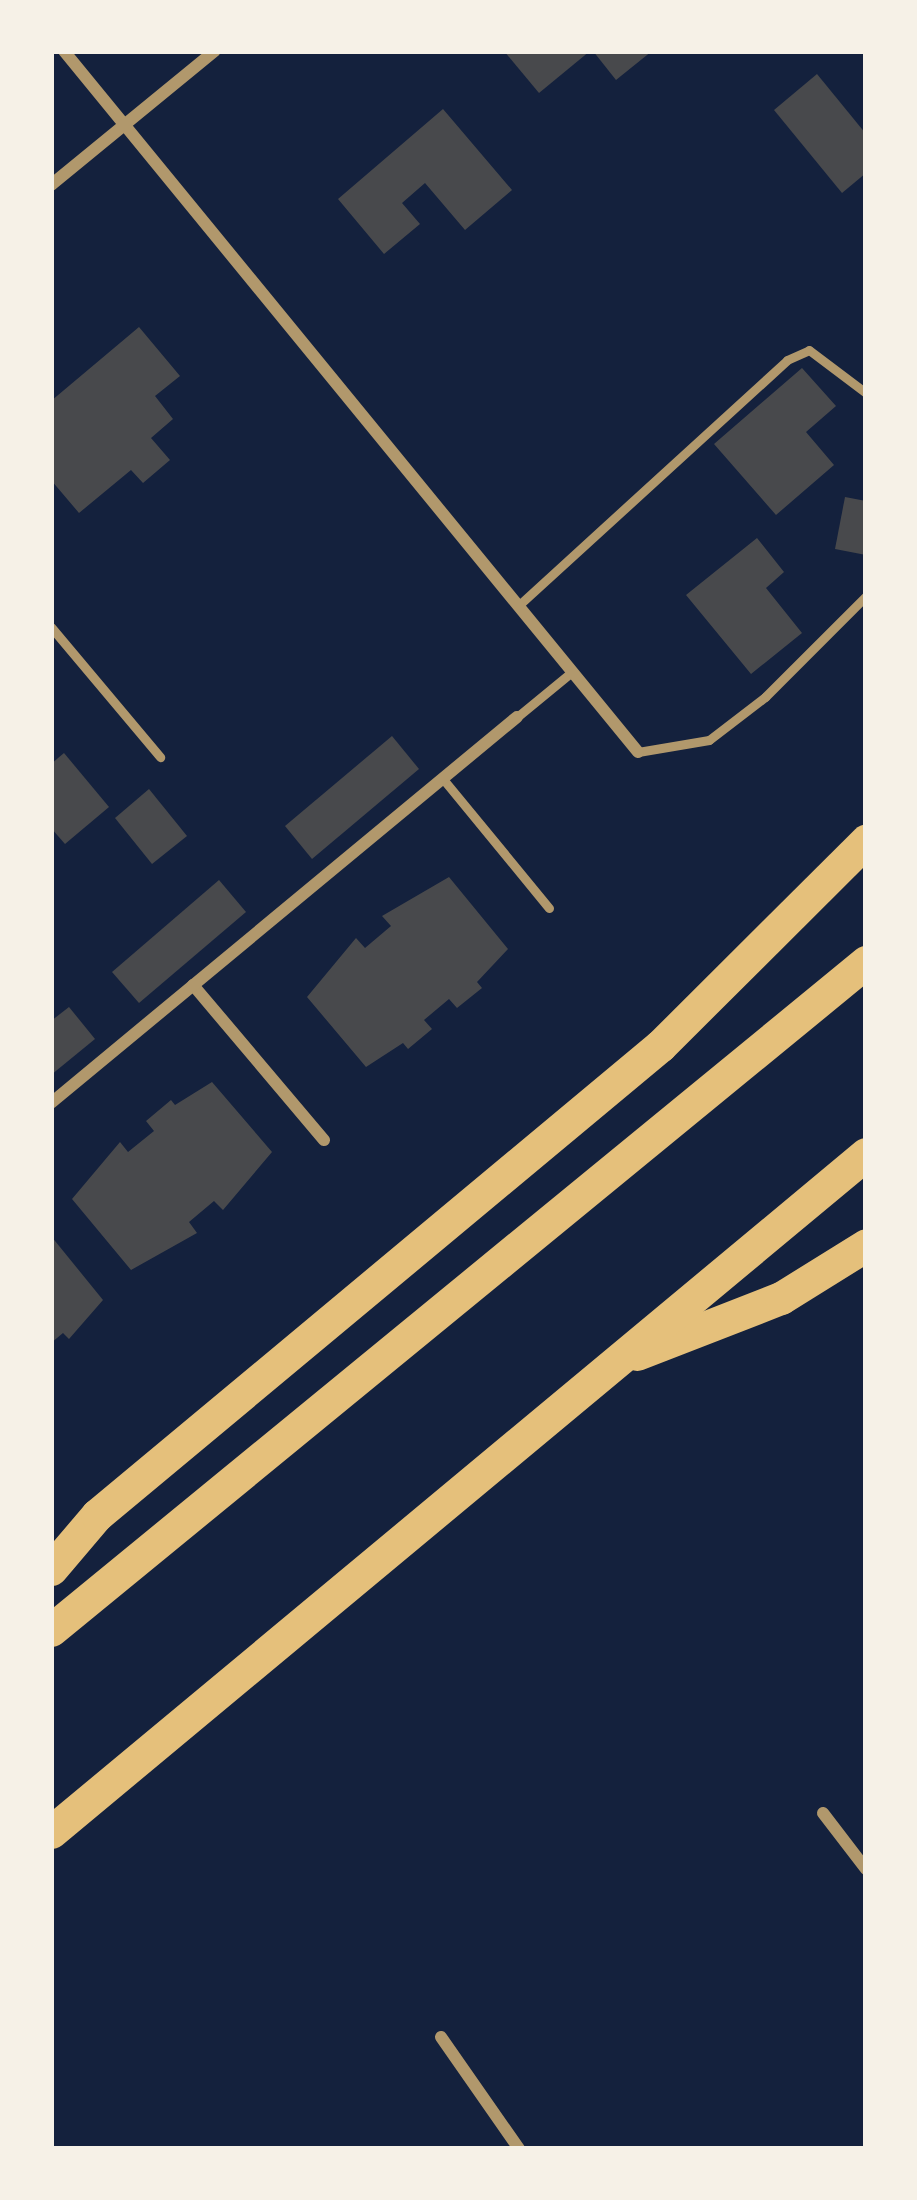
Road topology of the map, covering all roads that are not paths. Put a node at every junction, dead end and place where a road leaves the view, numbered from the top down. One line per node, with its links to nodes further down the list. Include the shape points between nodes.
1 (64, 51): 3 (street)
2 (214, 51): 3 (street)
3 (124, 124): 4 (street); 7 (street)
4 (51, 185)
5 (866, 393): 7 (lane, via 809,350 787,360)
6 (866, 596): 11 (lane, via 765,697 709,740)
7 (519, 605): 9 (street)
8 (51, 627): 12 (lane)
9 (572, 671): 10 (lane); 11 (street)
10 (517, 717): 13 (street)
11 (638, 752)
12 (160, 757)
13 (443, 779): 15 (lane); 17 (street)
14 (866, 841): 23 (highway, via 660,1046 97,1515)
15 (549, 908)
16 (866, 962): 24 (highway)
17 (193, 985): 18 (street); 19 (street)
18 (51, 1102)
19 (324, 1140)
20 (866, 1154): 22 (highway)
21 (866, 1245): 22 (highway, via 781,1298)
22 (607, 1366): 26 (highway)
23 (51, 1569)
24 (51, 1630)
25 (823, 1813): 27 (street)
26 (51, 1832)
27 (866, 1869)
28 (441, 2037): 29 (street)
29 (519, 2149)

